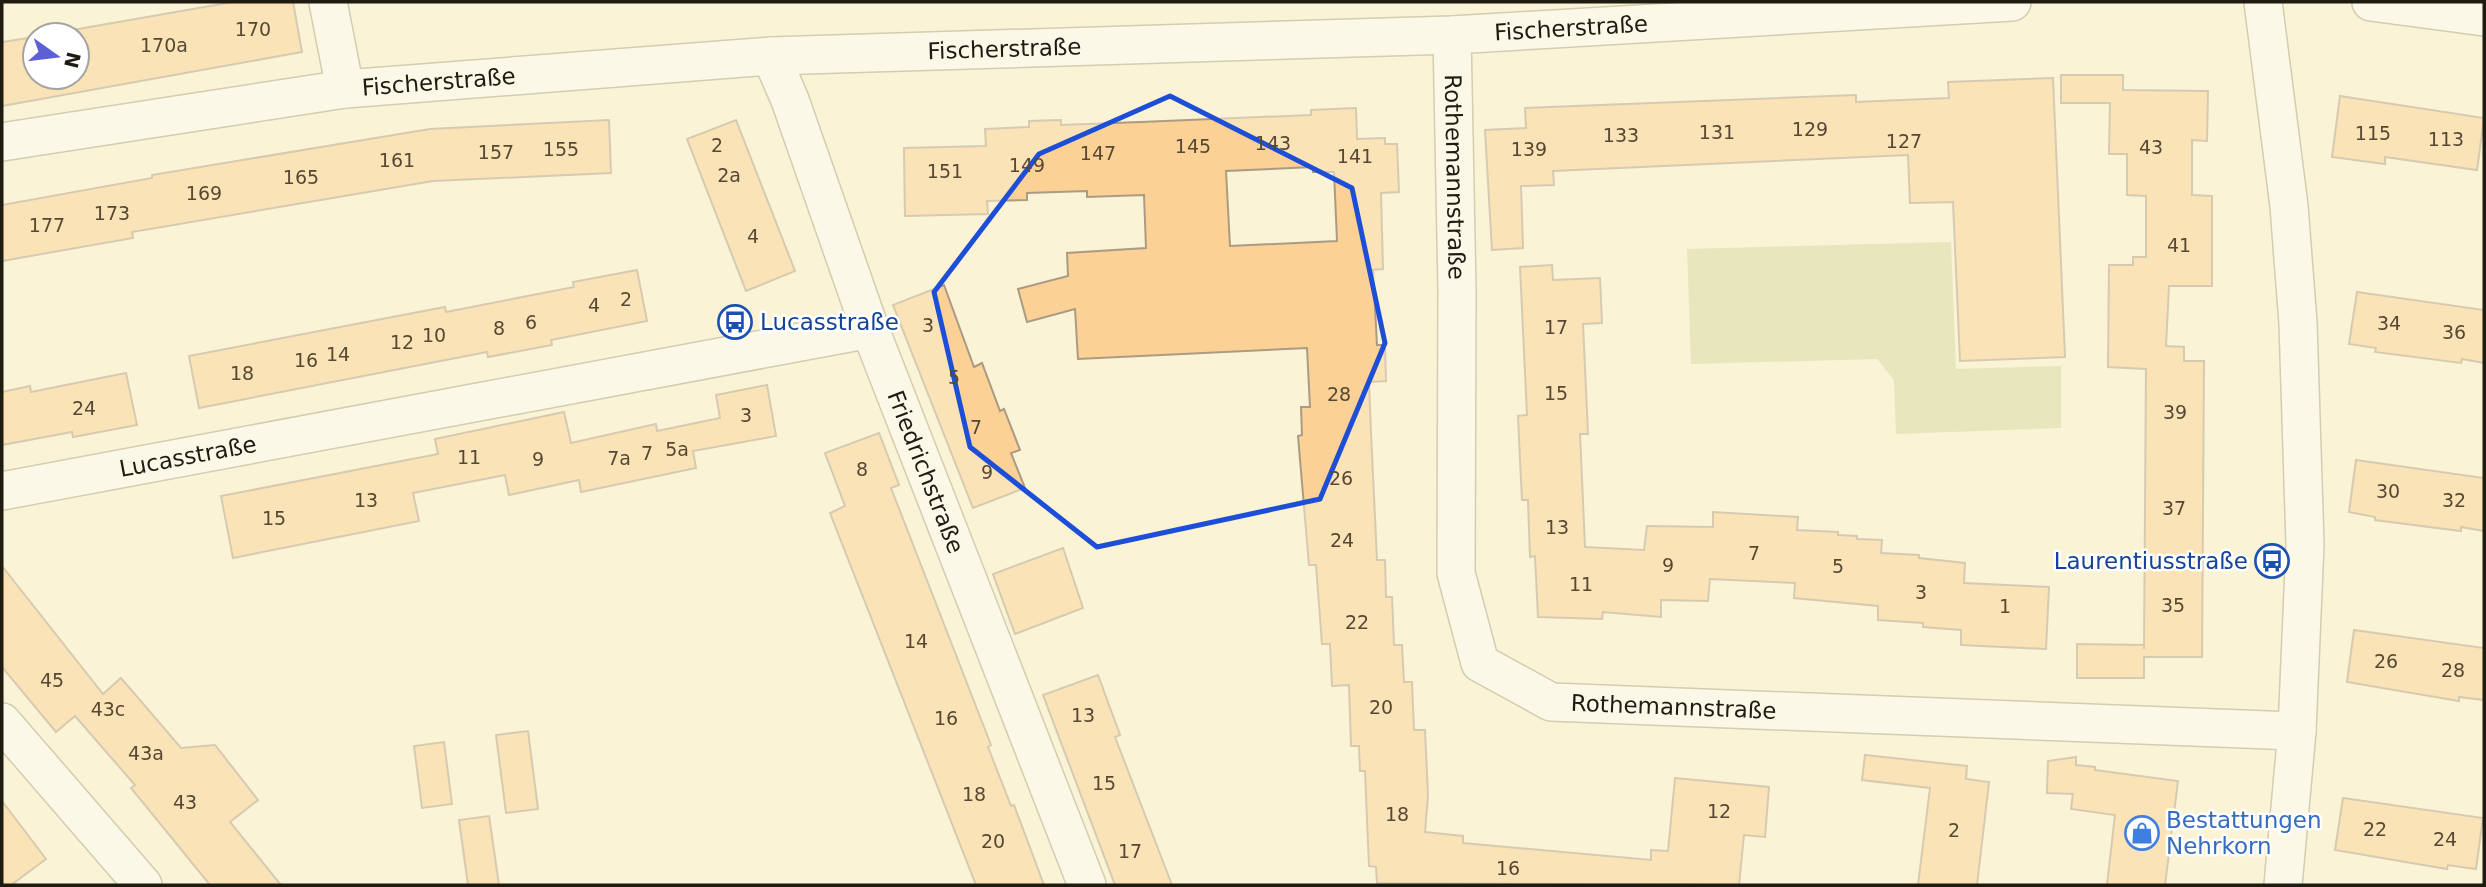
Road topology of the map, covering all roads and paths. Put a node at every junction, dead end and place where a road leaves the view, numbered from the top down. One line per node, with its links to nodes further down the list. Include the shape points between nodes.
1 (328, 2): 8 (street)
2 (2012, 2): 6 (street, Fischerstraße)
3 (2263, 2): 13 (street, via 2289,206 2298,323 2305,544)
4 (2371, 2): 5 (street)
5 (2484, 17)
6 (1452, 35): 7 (street, Fischerstraße); 13 (street, Rothemannstraße, via 1456,573 1480,663 1551,702)
7 (771, 56): 8 (street, Fischerstraße); 10 (street, Friedrichstraße)
8 (345, 89): 9 (street, Fischerstraße)
9 (2, 142)
10 (870, 329): 11 (street, Lucasstraße); 15 (street, Friedrichstraße)
11 (2, 491)
12 (2, 722): 14 (street)
13 (2297, 731): 16 (street)
14 (143, 885)
15 (1087, 885)
16 (2283, 885)

